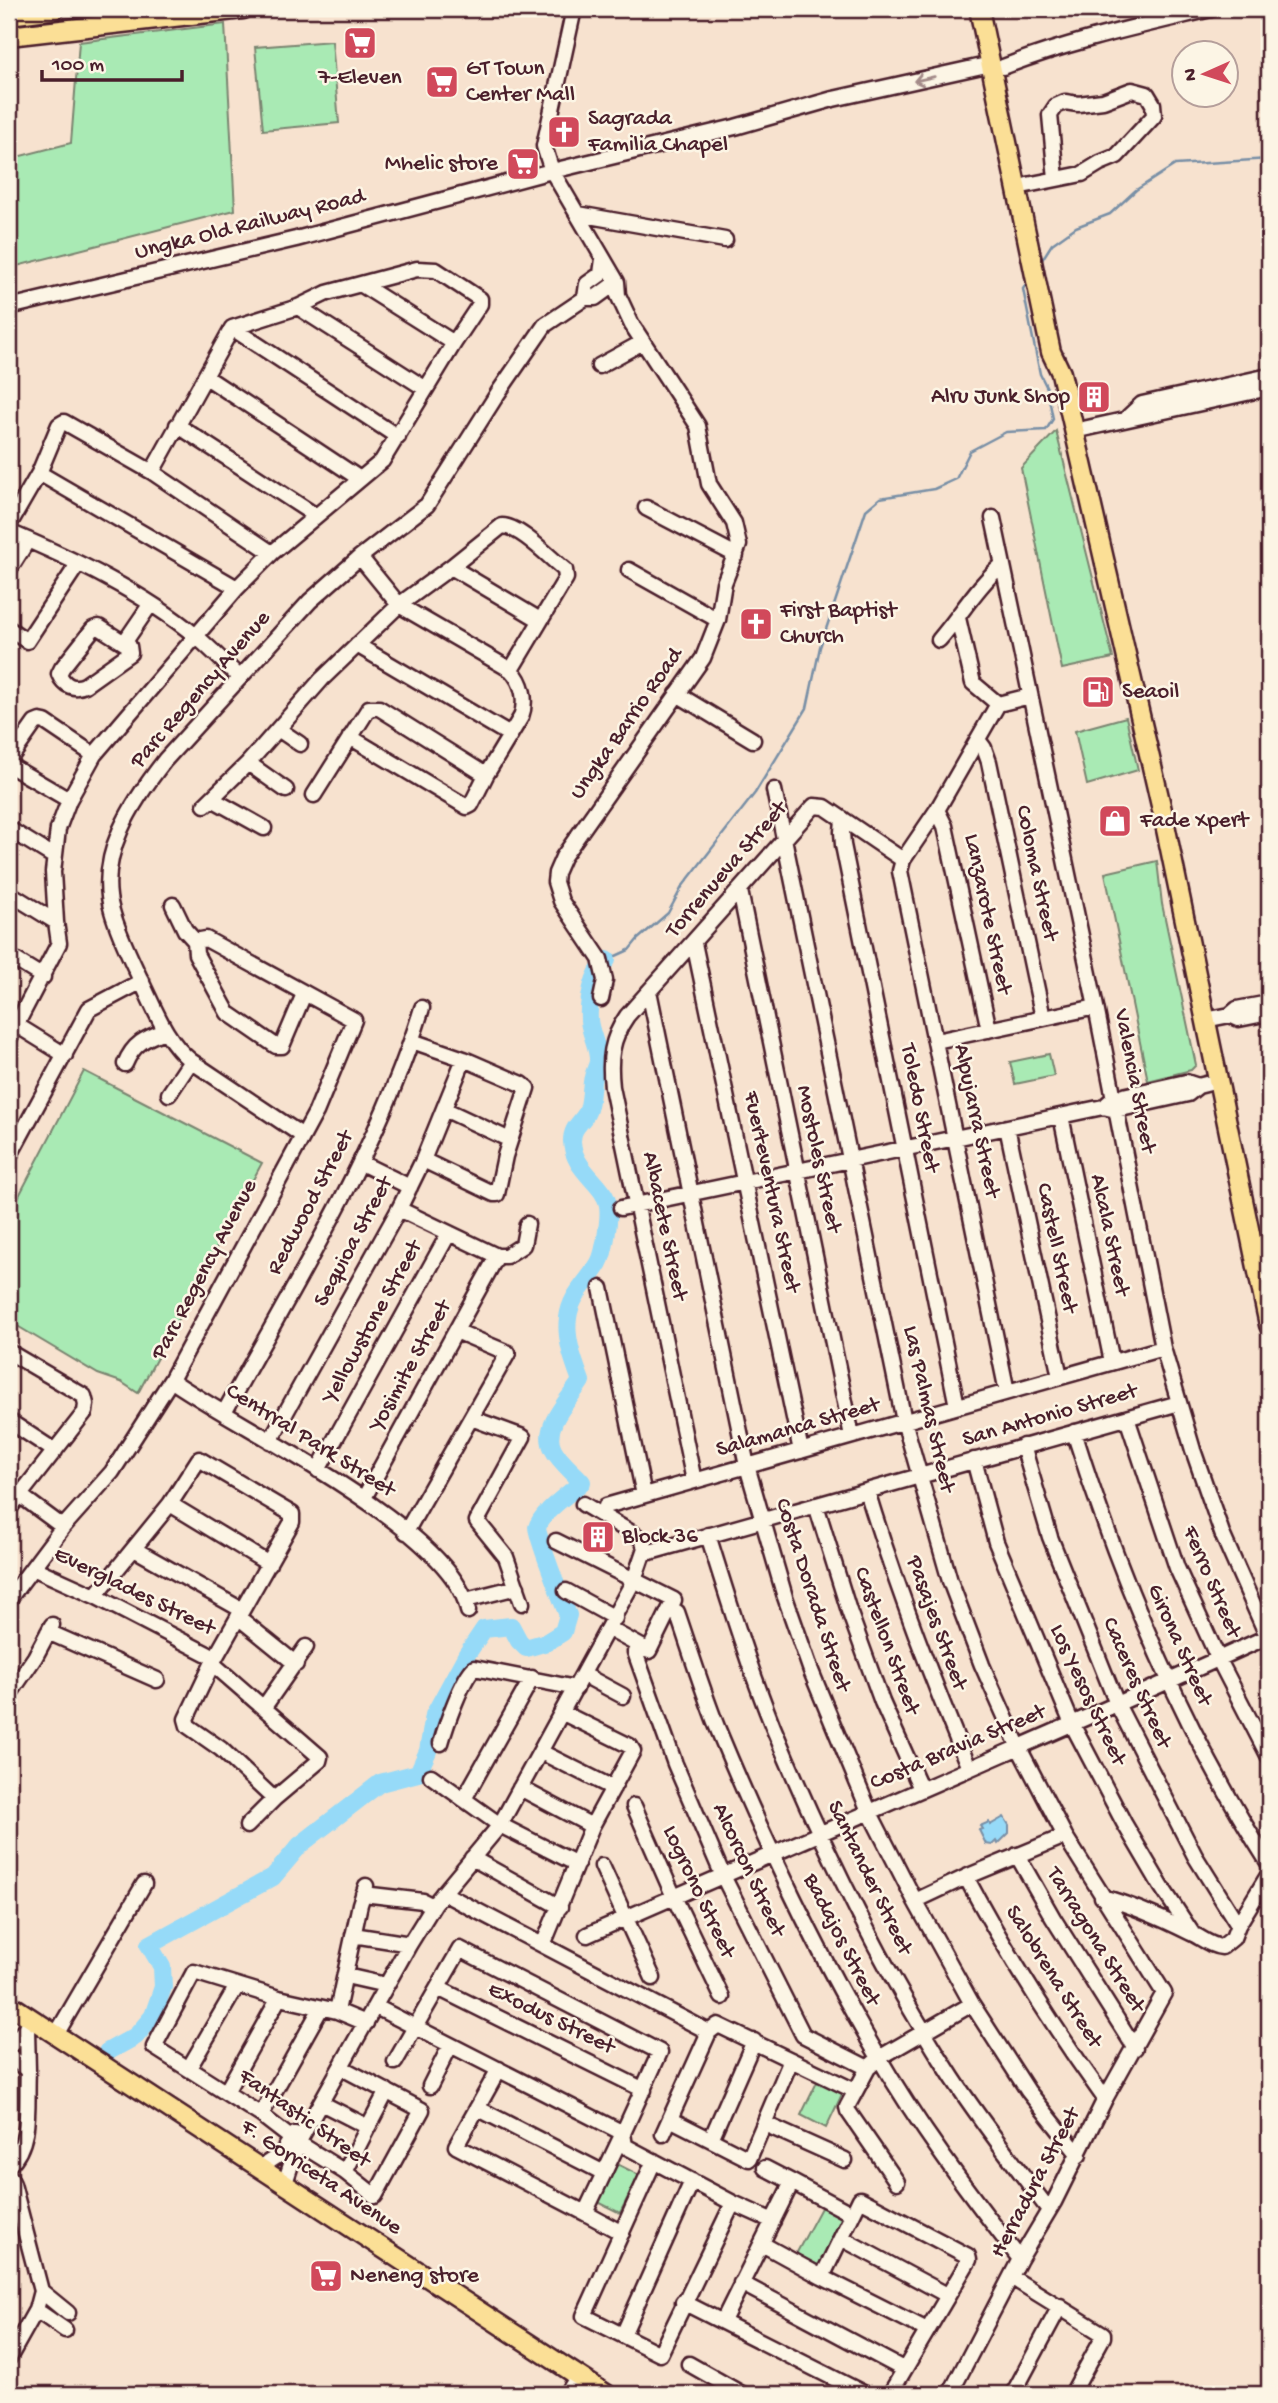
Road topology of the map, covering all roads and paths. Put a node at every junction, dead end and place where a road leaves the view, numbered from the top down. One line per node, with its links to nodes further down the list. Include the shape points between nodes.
1 (55, 9): 7 (main road)
2 (243, 9): 8 (main road)
3 (574, 9): 10 (street, Ungka Barrio Road, via 544,146)
4 (979, 9): 9 (main road)
5 (990, 9): 9 (main road)
6 (1211, 9): 9 (street, Ungka Old Railway Road)
7 (9, 15)
8 (9, 36)
9 (997, 65): 10 (street, Ungka Old Railway Road, one-way to 10, via 833,99); 12 (main road); 16 (main road)
10 (552, 171): 13 (street, Ungka Barrio Road); 20 (street, Ungka Old Railway Road, via 296,239)
11 (1056, 179): 11 (street, via 1083,174 1117,156 1154,116 1147,93 1132,90 1102,101 1056,106 1050,115); 12 (street)
12 (1027, 185): 16 (main road)
13 (578, 214): 14 (street); 15 (street, Ungka Barrio Road)
14 (725, 240)
15 (603, 259): 17 (street, Ungka Barrio Road); 19 (street, via 601,274 587,284)
16 (1037, 262): 32 (main road)
17 (617, 282): 19 (street, Parc Regency Avenue, via 595,298); 23 (street, Ungka Barrio Road, via 622,305)
18 (362, 285): 21 (street, via 327,293); 24 (street); 24 (street, via 418,269 446,274 480,299)
19 (585, 298): 45 (street, Parc Regency Avenue, via 545,325 427,505)
20 (9, 307)
21 (298, 307): 22 (street); 29 (street)
22 (232, 328): 27 (street); 33 (street)
23 (643, 342): 25 (street); 44 (street, Ungka Barrio Road, via 698,426 709,484 734,523 739,541)
24 (454, 343): 29 (street)
25 (599, 366)
26 (1269, 376): 30 (street, via 1142,404)
27 (206, 377): 31 (street); 36 (street)
28 (1269, 388): 30 (street)
29 (426, 389): 33 (street)
30 (1127, 418): 32 (street)
31 (177, 425): 34 (street); 38 (street)
32 (1074, 430): 106 (main road, via 1155,778)
33 (398, 437): 36 (street, via 382,461)
34 (152, 472): 35 (street, via 64,422); 43 (street)
35 (39, 473): 40 (street); 51 (street)
36 (360, 479): 38 (street)
37 (646, 508): 44 (street)
38 (316, 516): 43 (street)
39 (993, 518): 47 (street, Valencia Street)
40 (9, 526)
41 (9, 532): 42 (street)
42 (28, 540): 46 (street); 49 (street)
43 (272, 553): 51 (street)
44 (736, 555): 56 (street, Ungka Barrio Road, via 724,583)
45 (360, 557): 53 (street); 63 (street, Parc Regency Avenue, via 310,601)
46 (78, 564): 52 (street); 57 (street, via 27,641)
47 (1002, 565): 54 (street); 65 (street, Valencia Street)
48 (451, 567): 53 (street); 55 (street); 55 (street, via 502,526 515,530 565,570 562,589)
49 (9, 570)
50 (629, 570): 56 (street)
51 (237, 588): 58 (street)
52 (150, 605): 58 (street); 60 (street)
53 (399, 605): 61 (street); 62 (street)
54 (958, 618): 59 (street); 66 (street, via 973,684)
55 (540, 620): 62 (street)
56 (718, 620): 64 (street, Ungka Barrio Road, via 698,667)
57 (9, 629)
58 (196, 636): 63 (street); 73 (street)
59 (939, 640)
60 (124, 643): 60 (street, via 105,629 93,629 62,668 61,679 70,687 85,685 130,653)
61 (357, 645): 67 (street); 68 (street)
62 (511, 670): 68 (street, via 524,706)
63 (240, 678): 96 (street, Parc Regency Avenue, via 148,782 115,842 109,881 111,908)
64 (677, 694): 70 (street); 99 (street, Ungka Barrio Road, via 556,873 561,901 602,965)
65 (1030, 696): 66 (street); 101 (street, Valencia Street)
66 (998, 704): 71 (street)
67 (278, 729): 72 (street); 75 (street)
68 (510, 735): 76 (street)
69 (350, 737): 76 (street, via 369,708 379,708); 76 (street, via 467,807); 79 (street)
70 (753, 740)
71 (978, 740): 81 (street); 105 (street, Coloma Street, via 989,762)
72 (300, 744)
73 (94, 755): 74 (street, via 40,721); 80 (street)
74 (9, 763): 80 (street)
75 (248, 763): 77 (street); 83 (street, via 208,802)
76 (486, 775)
77 (286, 790)
78 (774, 790): 85 (street, Las Palmas Street)
79 (314, 795)
80 (69, 800): 86 (street)
81 (937, 810): 87 (street); 108 (street, Lanzarote Street, via 945,826)
82 (844, 819): 85 (street, Torrenueva Street, via 814,806); 87 (street, Torrenueva Street); 126 (street, Toledo Street, via 843,845)
83 (264, 828)
84 (9, 829): 86 (street)
85 (785, 841): 88 (street, Torrenueva Street); 129 (street, Las Palmas Street)
86 (53, 856): 91 (street)
87 (903, 860): 112 (street, Alpujarra Street, via 901,875)
88 (740, 891): 93 (street, Torrenueva Street); 131 (street, Mostoles Street)
89 (9, 893): 91 (street)
90 (173, 905): 92 (street)
91 (56, 922): 95 (street, via 60,943)
92 (195, 941): 98 (street, via 206,939); 98 (street, via 196,954 228,1013 276,1046 285,1041)
93 (694, 943): 97 (street, Torrenueva Street); 132 (street, Fuerteventura Street)
94 (9, 956): 95 (street)
95 (43, 976): 107 (street)
96 (142, 981): 109 (street, Parc Regency Avenue); 113 (street, via 89,1009)
97 (649, 991): 134 (street, Costa Dorada Street); 135 (street, Albacete Street, via 619,1028 609,1059)
98 (304, 994): 123 (street, via 354,1020)
99 (601, 999)
100 (1269, 1003): 104 (street, via 1237,1009)
101 (1096, 1007): 105 (street); 119 (street, Valencia Street)
102 (422, 1008): 111 (street, Redwood Street)
103 (1269, 1013): 104 (street, via 1239,1019)
104 (1230, 1016): 106 (street)
105 (1042, 1018): 108 (street)
106 (1205, 1020): 117 (main road)
107 (13, 1023): 110 (street); 113 (street)
108 (989, 1030): 112 (street)
109 (165, 1031): 115 (street, Parc Regency Avenue); 116 (street, via 136,1044)
110 (9, 1039)
111 (412, 1041): 114 (street); 130 (street, Redwood Street)
112 (936, 1041): 124 (street, Alpujarra Street)
113 (65, 1055): 127 (street)
114 (464, 1059): 120 (street, Sequioa Street); 125 (street, via 527,1088)
115 (191, 1061): 118 (street); 123 (street, Parc Regency Avenue)
116 (125, 1064)
117 (1218, 1081): 119 (street, via 1188,1094); 142 (main road)
118 (169, 1094)
119 (1111, 1105): 121 (street); 144 (street, Valencia Street)
120 (444, 1109): 125 (street); 128 (street, Sequioa Street)
121 (1061, 1116): 122 (street); 146 (street, Alcala Street)
122 (1007, 1127): 124 (street); 147 (street, Castell Street)
123 (303, 1136): 148 (street, Parc Regency Avenue)
124 (957, 1138): 126 (street); 149 (street, Alpujarra Street)
125 (510, 1140): 128 (street, via 497,1194)
126 (904, 1149): 129 (street); 151 (street, Toledo Street)
127 (9, 1157)
128 (424, 1160): 133 (street, Sequioa Street)
129 (850, 1160): 131 (street); 156 (street, Las Palmas Street)
130 (361, 1163): 133 (street); 152 (street, Redwood Street)
131 (797, 1171): 132 (street); 158 (street, Mostoles Street)
132 (746, 1182): 134 (street); 162 (street, Fuerteventura Street)
133 (410, 1187): 137 (street, Sequioa Street)
134 (691, 1194): 135 (street); 164 (street, Costa Dorada Street)
135 (637, 1205): 136 (street); 167 (street, Albacete Street)
136 (621, 1208)
137 (399, 1209): 139 (street); 159 (street, Sequioa Street)
138 (527, 1224): 140 (street, via 523,1245 506,1256)
139 (449, 1233): 140 (street); 165 (street, Yellowstone Street)
140 (497, 1256): 143 (street, Yosimite Street)
141 (601, 1288): 170 (street)
142 (1269, 1325)
143 (456, 1331): 153 (street, via 508,1353); 171 (street, Yosimite Street)
144 (1163, 1348): 146 (street, Salamanca Street); 150 (street, Valencia Street)
145 (9, 1352): 161 (street, via 84,1396 85,1412)
146 (1112, 1362): 147 (street, Salamanca Street)
147 (1059, 1377): 149 (street, Salamanca Street)
148 (171, 1380): 152 (street, Centrral Park Street); 178 (street, Parc Regency Avenue, via 112,1472)
149 (1007, 1392): 151 (street, Salamanca Street)
150 (1180, 1403): 154 (street, San Antonio Street); 195 (street, Valencia Street, via 1223,1536)
151 (957, 1406): 156 (street, Salamanca Street)
152 (224, 1413): 159 (street, Centrral Park Street)
153 (471, 1418): 179 (street); 187 (street, via 523,1437 477,1521 506,1557)
154 (1126, 1418): 157 (street, San Antonio Street); 198 (street, Ferro Street, via 1177,1568)
155 (9, 1421): 161 (street)
156 (904, 1421): 158 (street, Salamanca Street); 166 (street, Las Palmas Street)
157 (1074, 1433): 160 (street, San Antonio Street); 204 (street, Girona Street, via 1108,1536)
158 (852, 1436): 162 (street, Salamanca Street)
159 (270, 1441): 165 (street, Centrral Park Street)
160 (1023, 1446): 163 (street, San Antonio Street); 207 (street, Caceres Street, via 1050,1537)
161 (55, 1451): 168 (street)
162 (801, 1451): 164 (street, Salamanca Street)
163 (974, 1460): 166 (street, San Antonio Street); 210 (street, Los Yesos Street, via 996,1542)
164 (747, 1466): 167 (street, Salamanca Street); 177 (street, Costa Dorada Street)
165 (318, 1470): 171 (street, Centrral Park Street)
166 (919, 1478): 169 (street, San Antonio Street); 212 (street, Las Palmas Street, via 950,1581)
167 (694, 1481): 170 (street, Salamanca Street)
168 (15, 1491): 176 (street); 178 (street)
169 (867, 1491): 174 (street, San Antonio Street); 215 (street, Pasajes Street, via 922,1656)
170 (644, 1495): 175 (street, Salamanca Street)
171 (365, 1498): 179 (street, Centrral Park Street)
172 (170, 1504): 182 (street); 184 (street); 184 (street, via 199,1459 293,1516)
173 (583, 1504): 186 (street, via 642,1539 645,1548)
174 (816, 1505): 177 (street, San Antonio Street); 219 (street, Castellon Street, via 849,1611)
175 (606, 1506)
176 (9, 1509)
177 (762, 1520): 180 (street, San Antonio Street); 223 (street, Costa Dorada Street, via 811,1671)
178 (63, 1527): 185 (street, Parc Regency Avenue)
179 (407, 1532): 187 (street, Centrral Park Street, via 449,1572 467,1606)
180 (708, 1535): 183 (street, San Antonio Street); 227 (street, Santander Street, via 773,1726)
181 (556, 1541): 186 (street)
182 (134, 1549): 189 (street); 193 (street)
183 (650, 1552)
184 (269, 1564): 193 (street)
185 (33, 1568): 189 (street, Everglades Street); 190 (street, Parc Regency Avenue)
186 (634, 1580): 194 (street); 194 (street, via 674,1600 650,1649 646,1651)
187 (517, 1587): 191 (street)
188 (566, 1591): 194 (street)
189 (95, 1596): 199 (street, Everglades Street)
190 (9, 1599)
191 (522, 1603)
192 (677, 1612): 229 (street, Badajos Street, via 716,1724)
193 (240, 1614): 199 (street); 200 (street)
194 (612, 1624): 203 (street)
195 (1269, 1638): 198 (street, Costa Bravia Street)
196 (306, 1647): 200 (street)
197 (635, 1652): 236 (street, Alcorcon Street, via 675,1764)
198 (1219, 1660): 204 (street, Costa Bravia Street); 214 (street, Ferro Street)
199 (214, 1661): 208 (street, Everglades Street); 220 (street, via 186,1721)
200 (296, 1664): 208 (street)
201 (532, 1678): 203 (street); 211 (street, via 472,1669); 221 (street)
202 (157, 1681): 205 (street, via 50,1629)
203 (580, 1681): 206 (street); 209 (street)
204 (1168, 1682): 207 (street, Costa Bravia Street); 233 (street, Girona Street, via 1210,1765)
205 (11, 1687)
206 (623, 1696)
207 (1117, 1704): 210 (street, Costa Bravia Street); 245 (street, Caceres Street, via 1195,1856)
208 (264, 1707): 220 (street, Everglades Street, via 320,1757)
209 (562, 1713): 213 (street); 218 (street, via 632,1748)
210 (1072, 1724): 212 (street, Costa Bravia Street); 246 (street, Los Yesos Street, via 1130,1833)
211 (441, 1743)
212 (1019, 1748): 215 (street, Costa Bravia Street); 228 (street, Las Palmas Street)
213 (541, 1752): 217 (street); 218 (street)
214 (1269, 1758)
215 (969, 1768): 219 (street, Costa Bravia Street)
216 (431, 1776): 221 (street)
217 (520, 1788): 224 (street); 226 (street)
218 (613, 1788): 226 (street)
219 (921, 1789): 223 (street, Costa Bravia Street)
220 (274, 1799): 225 (street)
221 (464, 1799): 224 (street)
222 (634, 1805): 239 (street, Logrono Street)
223 (869, 1811): 227 (street, Costa Bravia Street); 241 (street, Costa Dorada Street)
224 (500, 1825): 231 (street); 232 (street)
225 (247, 1826)
226 (592, 1826): 232 (street)
227 (820, 1833): 229 (street, Costa Bravia Street); 267 (street, Santander Street)
228 (1065, 1836): 230 (street); 240 (street, Las Palmas Street)
229 (772, 1854): 236 (street, Costa Bravia Street); 277 (street, Badajos Street)
230 (1017, 1855): 237 (street); 273 (street, Tarragona Street)
231 (472, 1858): 242 (street); 243 (street)
232 (577, 1864): 243 (street)
233 (1269, 1864)
234 (602, 1866): 244 (street)
235 (1269, 1874): 245 (street)
236 (723, 1876): 239 (street, Costa Bravia Street); 277 (street, Alcorcon Street, via 803,2035)
237 (966, 1877): 241 (street); 287 (street, Salobrena Street, via 1038,2001)
238 (144, 1884): 269 (street)
239 (674, 1897): 244 (street, Costa Bravia Street); 257 (street, Logrono Street)
240 (1102, 1897): 246 (street); 256 (street, Las Palmas Street)
241 (915, 1901): 260 (street, Costa Dorada Street)
242 (435, 1902): 247 (street, via 365,1890); 249 (street, via 417,1920); 250 (street); 253 (street)
243 (560, 1907): 250 (street)
244 (624, 1918): 248 (street, Costa Bravia Street); 252 (street)
245 (1238, 1925): 246 (street, via 1233,1938 1222,1947)
246 (1192, 1933)
247 (353, 1935): 249 (street); 251 (street)
248 (587, 1935)
249 (404, 1943): 253 (street)
250 (543, 1945): 268 (street)
251 (346, 1976): 253 (street); 263 (street)
252 (653, 1978)
253 (384, 1985): 261 (street); 264 (street)
254 (237, 1986): 258 (street); 278 (street); 278 (street, Fantastic Street, via 194,1972 154,2047)
255 (438, 1988): 266 (street); 284 (street, Exodus Street); 284 (street, via 460,1949 660,2052)
256 (1164, 1993): 273 (street, Herradura Street)
257 (722, 1997)
258 (279, 1998): 262 (street); 286 (street)
259 (9, 2004): 265 (main road, F. Gorriceta Avenue)
260 (972, 2004): 267 (street); 298 (street, Costa Dorada Street, via 1028,2091)
261 (376, 2007): 264 (street); 266 (street)
262 (321, 2008): 263 (street); 290 (street)
263 (337, 2011): 264 (street)
264 (364, 2022): 279 (street); 297 (street)
265 (30, 2024): 269 (main road, F. Gorriceta Avenue); 272 (street); 281 (street)
266 (414, 2027): 271 (street); 276 (street)
267 (925, 2031): 277 (street); 312 (street, Santander Street, via 993,2138)
268 (709, 2032): 270 (street, via 720,2025); 291 (street)
269 (57, 2033): 302 (main road, F. Gorriceta Avenue)
270 (754, 2041): 275 (street); 296 (street)
271 (450, 2046): 280 (street); 282 (street)
272 (9, 2047)
273 (1136, 2048): 287 (street, Herradura Street)
274 (9, 2055): 281 (street)
275 (791, 2060): 283 (street); 292 (street)
276 (395, 2062)
277 (873, 2063): 309 (street, via 848,2111); 319 (street, Badajos Street)
278 (189, 2068): 286 (street, Fantastic Street)
279 (342, 2068): 285 (street, Fantastic Street); 288 (street)
280 (499, 2069): 289 (street); 294 (street)
281 (28, 2071): 301 (street, via 24,2138 18,2157)
282 (430, 2086)
283 (849, 2088)
284 (644, 2090): 294 (street)
285 (387, 2091): 293 (street); 304 (street, Fantastic Street, via 422,2112 376,2195)
286 (226, 2092): 290 (street, Fantastic Street)
287 (1105, 2099): 298 (street, Herradura Street)
288 (321, 2103): 293 (street); 297 (street)
289 (477, 2108): 305 (street); 313 (street, via 456,2146)
290 (261, 2115): 297 (street, Fantastic Street)
291 (670, 2119): 295 (street); 296 (street)
292 (765, 2123): 296 (street, via 749,2160); 299 (street)
293 (368, 2127): 304 (street)
294 (623, 2133): 300 (street, via 625,2146); 305 (street)
295 (663, 2134)
296 (711, 2139)
297 (295, 2141): 302 (street); 304 (street, Fantastic Street); 310 (street)
298 (1079, 2155): 312 (street, Herradura Street)
299 (845, 2160)
300 (653, 2161): 307 (street); 316 (street)
301 (9, 2165)
302 (261, 2167): 310 (main road, F. Gorriceta Avenue)
303 (765, 2168): 308 (street)
304 (345, 2172)
305 (604, 2173): 313 (street)
306 (9, 2176): 323 (street)
307 (692, 2181): 311 (street); 332 (street)
308 (792, 2182): 314 (street); 315 (street)
309 (897, 2182)
310 (285, 2183): 337 (main road, F. Gorriceta Avenue)
311 (733, 2203): 315 (street); 325 (street)
312 (1049, 2210): 319 (street, Herradura Street)
313 (585, 2213): 316 (street)
314 (852, 2214): 317 (street); 324 (street, via 860,2199 965,2253 970,2260)
315 (773, 2221): 318 (street)
316 (622, 2233): 332 (street, via 584,2316)
317 (841, 2238): 320 (street); 324 (street)
318 (762, 2244): 320 (street); 322 (street)
319 (1020, 2259): 321 (street, Herradura Street)
320 (822, 2277): 331 (street)
321 (1011, 2277): 326 (street); 343 (street, Herradura Street)
322 (741, 2283): 329 (street); 336 (street)
323 (41, 2291): 327 (street); 328 (street)
324 (947, 2295): 331 (street)
325 (683, 2302): 329 (street); 332 (street, via 660,2354)
326 (1060, 2306): 344 (street); 345 (street, via 1103,2337)
327 (36, 2309): 330 (street); 333 (street)
328 (68, 2313)
329 (723, 2321): 341 (street)
330 (65, 2330)
331 (927, 2330): 336 (street)
332 (623, 2335)
333 (15, 2336): 334 (street)
334 (9, 2358)
335 (689, 2364): 340 (street)
336 (903, 2369): 342 (street)
337 (578, 2376): 338 (street); 339 (main road, F. Gorriceta Avenue)
338 (567, 2394)
339 (607, 2394)
340 (742, 2394)
341 (864, 2394)
342 (890, 2394)
343 (950, 2394)
344 (1013, 2394)
345 (1072, 2394)

